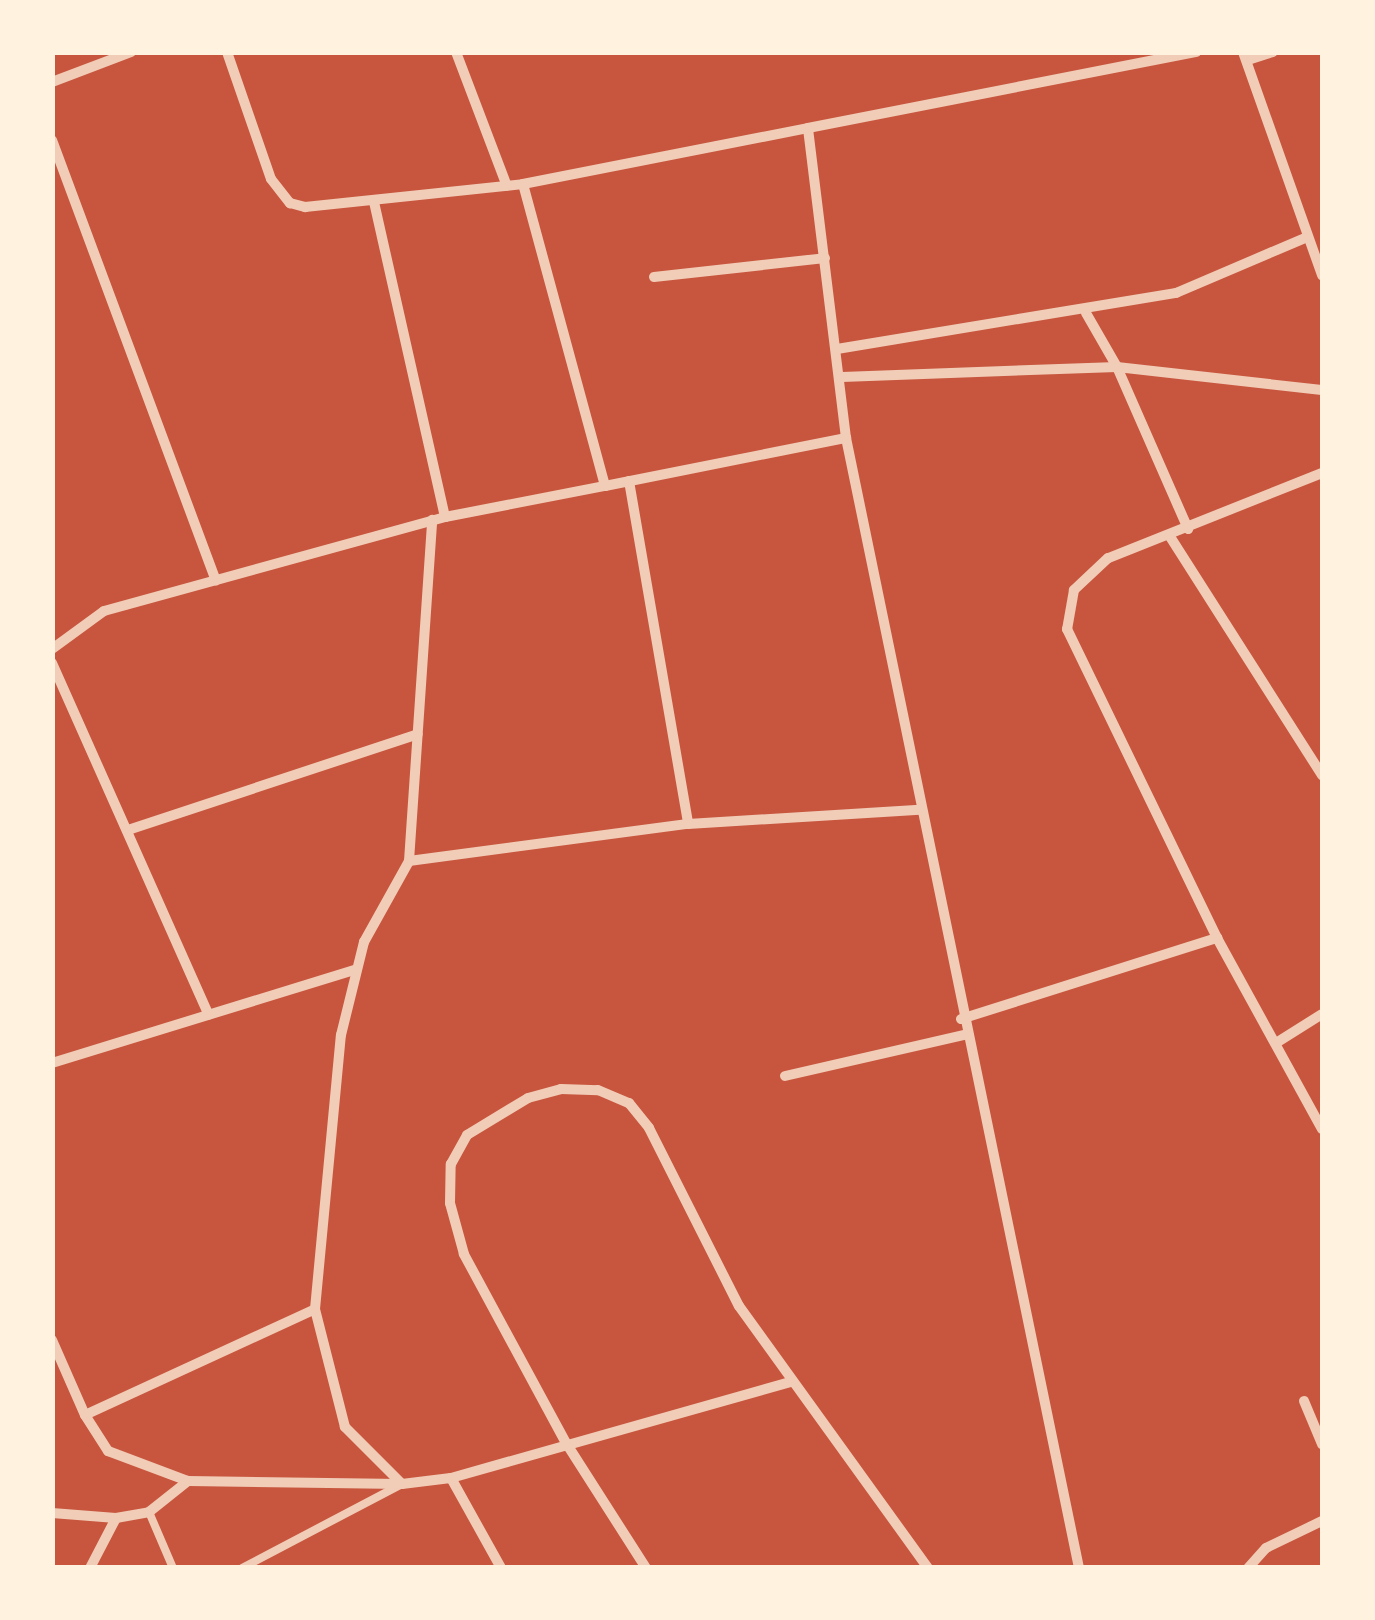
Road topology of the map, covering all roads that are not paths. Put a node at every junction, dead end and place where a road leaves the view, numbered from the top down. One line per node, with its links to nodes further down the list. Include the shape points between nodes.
1 (130, 52): 7 (street)
2 (227, 52): 12 (street, via 281,194 305,207)
3 (456, 52): 11 (street)
4 (1197, 52): 8 (street)
5 (1273, 52): 6 (street)
6 (1247, 56): 13 (street)
7 (52, 82)
8 (808, 128): 10 (street); 14 (street)
9 (52, 140): 30 (street)
10 (523, 184): 11 (street); 25 (street)
11 (508, 186): 12 (street)
12 (374, 202): 26 (street)
13 (1305, 238): 15 (street); 17 (street, via 1176,293)
14 (825, 258): 16 (street); 18 (street)
15 (1322, 275)
16 (654, 277)
17 (1086, 312): 18 (street); 19 (street)
18 (837, 349): 20 (street)
19 (1118, 366): 20 (street); 21 (street); 28 (street)
20 (842, 376): 22 (street)
21 (1322, 390)
22 (846, 438): 24 (street); 35 (street)
23 (1322, 473): 28 (street)
24 (628, 481): 25 (street); 36 (street)
25 (606, 486): 26 (street)
26 (445, 517): 27 (street)
27 (432, 520): 30 (street); 33 (street)
28 (1188, 529): 29 (street)
29 (1169, 535): 34 (street); 39 (street, via 1089,572 1074,590 1067,630)
30 (216, 580): 31 (street, via 104,611)
31 (52, 649)
32 (52, 663): 37 (street)
33 (418, 734): 37 (street); 38 (street)
34 (1322, 775)
35 (920, 810): 36 (street); 43 (street)
36 (688, 824): 38 (street)
37 (128, 830): 42 (street)
38 (409, 861): 40 (street, via 388,889)
39 (1217, 938): 43 (street); 45 (street)
40 (355, 970): 42 (street); 49 (street, via 329,1133)
41 (1322, 1014): 45 (street)
42 (209, 1015): 46 (street)
43 (961, 1019): 44 (street)
44 (964, 1035): 47 (street); 69 (street)
45 (1276, 1043): 48 (street)
46 (52, 1063)
47 (784, 1076)
48 (1322, 1129)
49 (316, 1309): 53 (street); 58 (street, via 345,1427)
50 (52, 1340): 53 (street)
51 (793, 1381): 54 (street); 54 (street, via 739,1306 649,1128 629,1103 580,1090 528,1098 467,1135 451,1164 450,1203 464,1254); 68 (street)
52 (1304, 1401): 55 (street)
53 (85, 1415): 57 (street, via 108,1450)
54 (566, 1443): 56 (street); 67 (street)
55 (1322, 1444)
56 (450, 1478): 58 (street); 66 (street)
57 (188, 1481): 58 (street); 59 (street)
58 (402, 1484): 65 (lane)
59 (149, 1512): 61 (street); 64 (lane)
60 (52, 1513): 61 (street)
61 (116, 1518): 63 (street)
62 (1322, 1521): 70 (street, via 1266,1548)
63 (90, 1568)
64 (173, 1568)
65 (242, 1568)
66 (501, 1568)
67 (646, 1568)
68 (928, 1568)
69 (1079, 1568)
70 (1248, 1568)

